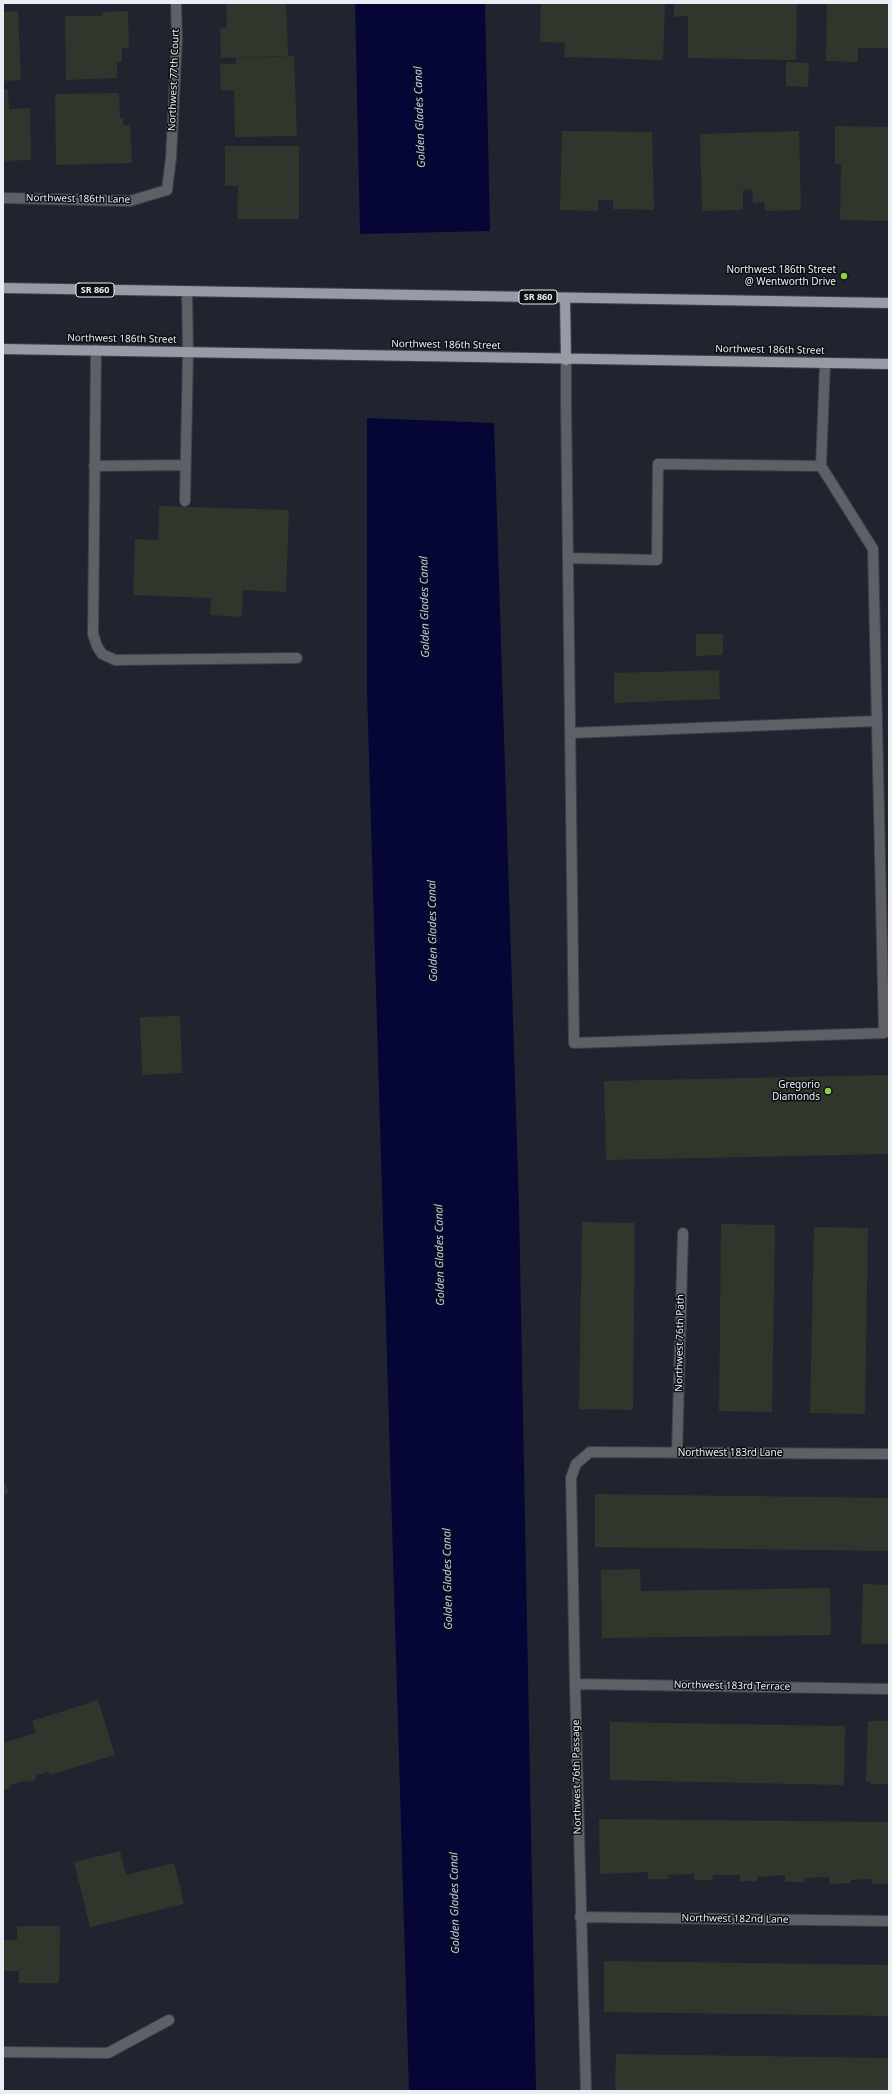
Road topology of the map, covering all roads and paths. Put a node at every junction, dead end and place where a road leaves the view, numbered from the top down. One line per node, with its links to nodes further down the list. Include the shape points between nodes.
1 (176, 3): 2 (street, Northwest 77th Court, via 177,38)
2 (171, 158): 3 (street, Northwest 186th Lane, via 167,190 130,201)
3 (3, 198)
4 (3, 288): 5 (main road, SR 860)
5 (187, 292): 6 (main road, SR 860); 10 (street)
6 (565, 298): 7 (main road, SR 860); 11 (main road)
7 (889, 302)
8 (3, 349): 9 (main road, Northwest 186th Street)
9 (96, 350): 10 (main road, Northwest 186th Street); 15 (street)
10 (188, 352): 11 (main road, Northwest 186th Street); 14 (street)
11 (566, 360): 12 (main road, Northwest 186th Street); 18 (street)
12 (825, 363): 13 (main road, Northwest 186th Street); 16 (street)
13 (889, 364)
14 (185, 465): 15 (street); 17 (street)
15 (94, 466): 19 (street, via 93,634 102,654 115,660)
16 (821, 466): 18 (street, via 658,464 657,560); 20 (street, via 873,549)
17 (185, 501)
18 (568, 558): 21 (street)
19 (297, 658)
20 (877, 721): 21 (street); 22 (street)
21 (570, 733): 22 (street, via 574,1043 884,1033)
22 (884, 840)
23 (683, 1233): 24 (street, Northwest 76th Path)
24 (678, 1453): 25 (street, Northwest 183rd Lane); 26 (street, Northwest 183rd Lane, via 590,1452)
25 (889, 1454)
26 (576, 1464): 27 (street, Northwest 76th Passage, via 572,1478)
27 (574, 1684): 28 (street, Northwest 183rd Terrace); 29 (street, Northwest 76th Passage)
28 (889, 1689)
29 (580, 1917): 30 (street, Northwest 182nd Lane); 33 (street, Northwest 76th Passage)
30 (889, 1921)
31 (169, 2020): 32 (street, via 108,2053)
32 (3, 2052)
33 (586, 2091)

